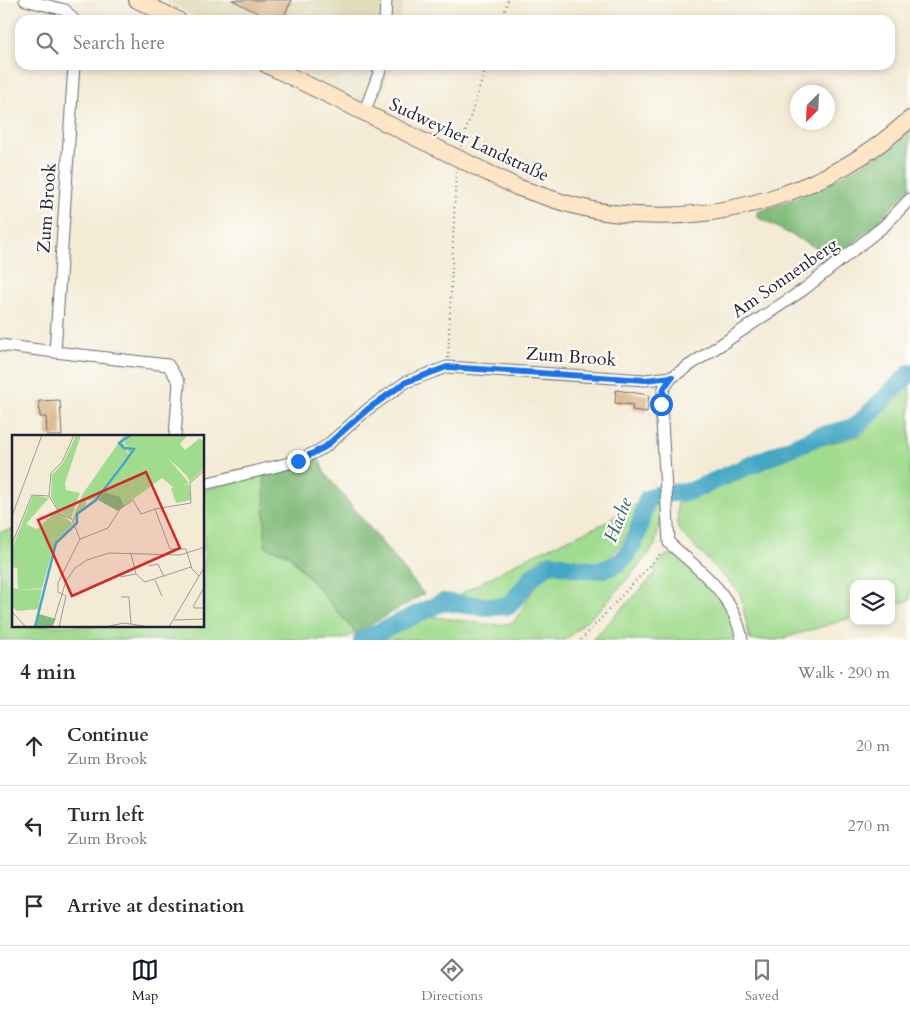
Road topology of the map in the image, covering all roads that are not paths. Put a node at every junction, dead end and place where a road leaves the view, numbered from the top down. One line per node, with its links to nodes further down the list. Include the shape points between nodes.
1 (25, 0): 4 (street, via 65,10)
2 (137, 0): 5 (main road)
3 (386, 0): 6 (street)
4 (70, 15)
5 (168, 15)
6 (385, 15)
7 (74, 70): 14 (street, Zum Brook)
8 (277, 70): 10 (main road, Sudweyher Landstraße)
9 (380, 70): 10 (street)
10 (364, 113): 11 (main road, Sudweyher Landstraße, via 517,188 585,209 638,216 692,214 740,206 796,191 838,171)
11 (910, 119)
12 (910, 199): 15 (street, Am Sonnenberg, via 884,226 803,290)
13 (0, 345): 14 (street)
14 (55, 352): 16 (street, via 168,365 179,382)
15 (672, 377): 17 (street, Zum Brook, via 645,380 447,367 406,382 368,409 325,447 298,461); 18 (street, via 664,388 661,404 669,543 724,594 738,620)
16 (175, 435)
17 (205, 484)
18 (742, 640)

